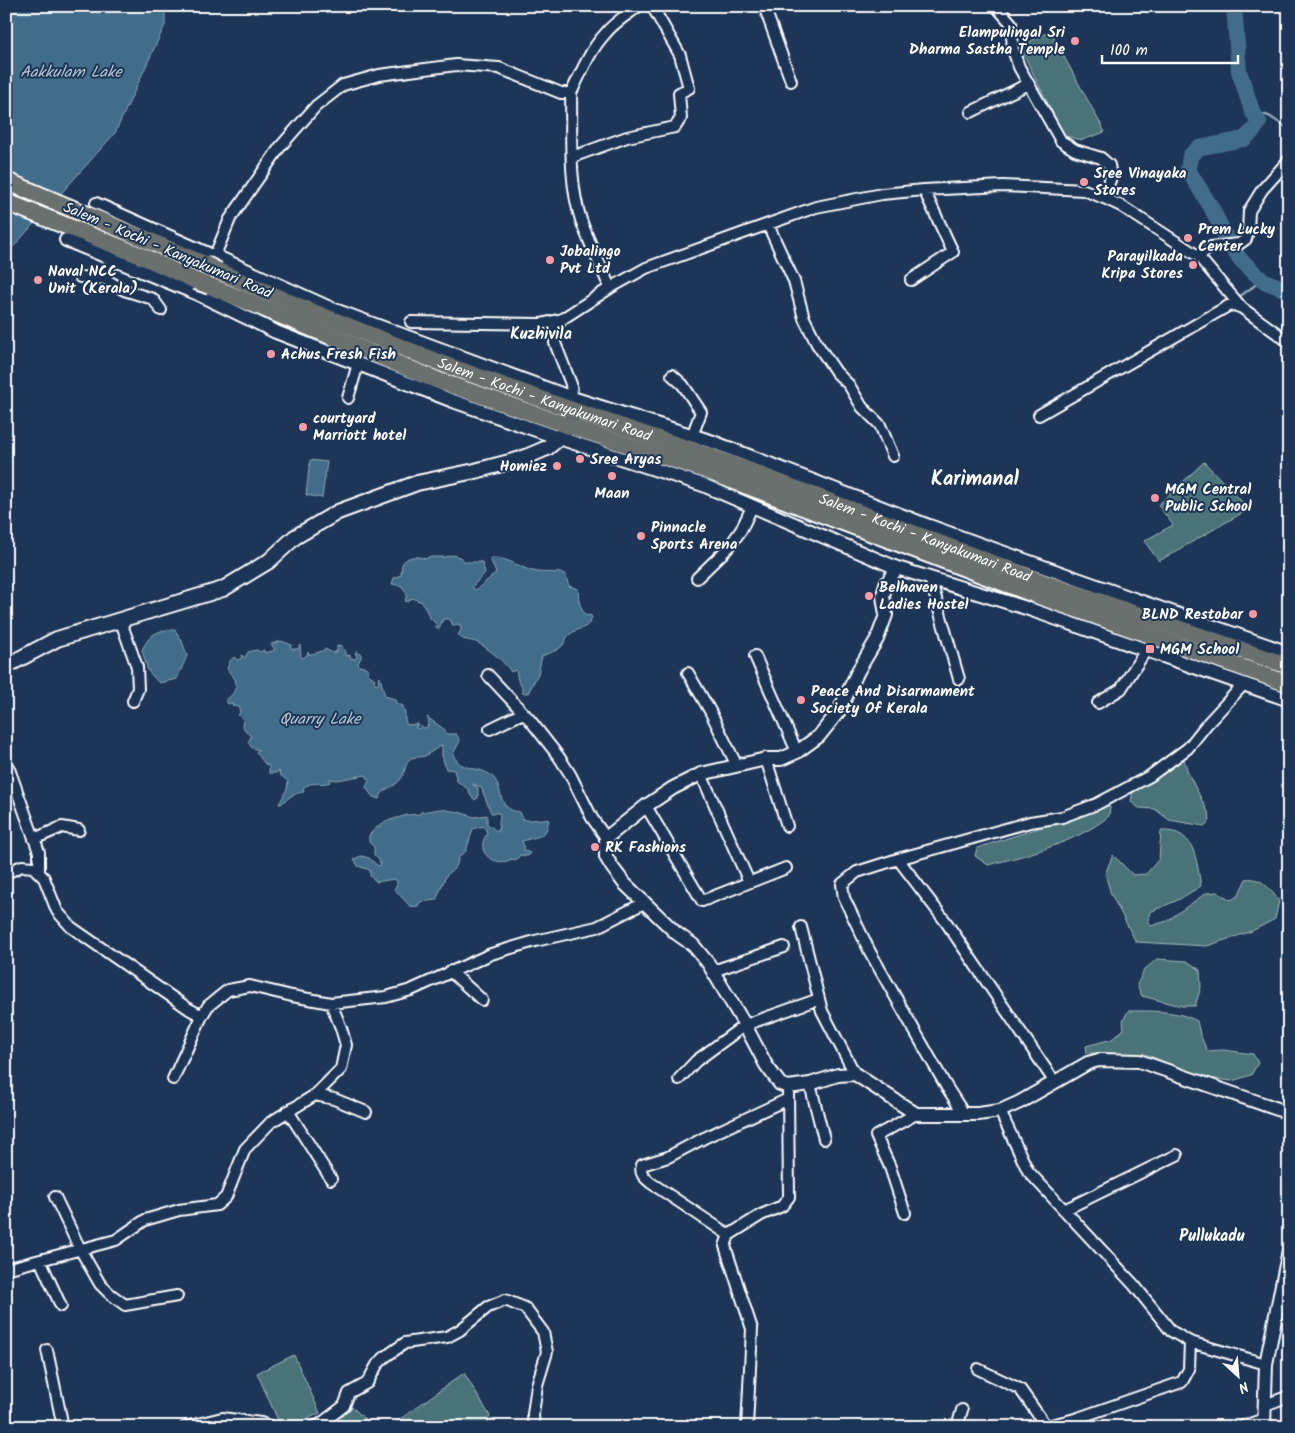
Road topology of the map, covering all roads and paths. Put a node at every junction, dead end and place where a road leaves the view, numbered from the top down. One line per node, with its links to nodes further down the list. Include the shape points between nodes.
1 (639, 6): 7 (street, via 604,34)
2 (652, 6): 9 (street, via 680,55 689,88 679,92 681,118 675,127 627,137)
3 (764, 6): 5 (street)
4 (996, 6): 6 (street, via 1011,24 1013,50)
5 (791, 81)
6 (1028, 84): 8 (street); 13 (street, via 1062,141 1075,150 1101,158 1108,165 1111,177)
7 (571, 93): 9 (street); 20 (street, via 562,93 499,68 456,64 379,74 343,86 316,106 280,147 230,219)
8 (971, 112)
9 (572, 157): 25 (street, via 581,220)
10 (1289, 160): 18 (street, via 1262,190 1249,211 1246,239 1239,244 1211,247)
11 (6, 181): 20 (highway, Salem - Kochi - Kanyakumari Road)
12 (924, 190): 13 (street, via 1003,186 1084,190); 16 (street, via 882,194 816,207); 23 (street, via 953,252)
13 (1104, 198): 18 (street)
14 (6, 202): 24 (highway, Salem - Kochi - Kanyakumari Road, via 142,256)
15 (96, 203): 20 (street)
16 (768, 225): 25 (street, via 646,268); 37 (street, via 794,281 804,318 817,344 862,407 880,425)
17 (66, 240): 19 (street)
18 (1198, 256): 26 (street)
19 (113, 260): 22 (street); 24 (street)
20 (212, 264): 24 (street); 35 (highway, Salem - Kochi - Kanyakumari Road, via 303,308)
21 (80, 277): 22 (street)
22 (106, 279): 27 (street, via 124,290 153,299)
23 (911, 280)
24 (201, 287): 31 (street, via 276,332); 35 (highway, Salem - Kochi - Kanyakumari Road, via 437,380)
25 (610, 288): 28 (street)
26 (1242, 308): 30 (street); 34 (street, via 1228,306)
27 (161, 310)
28 (562, 318): 29 (street, via 541,324); 35 (street, via 556,328 555,343 571,384)
29 (411, 322)
30 (1289, 342)
31 (358, 364): 33 (street); 35 (street, via 453,401)
32 (672, 375): 36 (street, via 683,384 701,412)
33 (348, 398)
34 (1039, 415)
35 (569, 418): 36 (street); 38 (street); 42 (main road, via 547,448 521,459 417,483 338,512 295,537 269,561 223,589); 47 (highway, Salem - Kochi - Kanyakumari Road, via 707,455 1045,583); 52 (highway, Salem - Kochi - Kanyakumari Road, via 1042,597)
36 (692, 436): 44 (street, via 929,526)
37 (893, 456)
38 (752, 507): 39 (street); 40 (street, via 729,548)
39 (897, 568): 41 (street); 58 (street, via 886,584 883,596 886,615 877,639 839,711 819,736)
40 (697, 578)
41 (930, 578): 43 (street); 50 (street)
42 (120, 619): 46 (main road, via 57,639); 54 (street, via 137,667 138,690)
43 (1146, 650): 51 (street); 55 (street, via 1121,689)
44 (1289, 652)
45 (755, 656): 58 (street)
46 (6, 666)
47 (1289, 666)
48 (688, 673): 61 (street)
49 (488, 675): 56 (street)
50 (959, 679)
51 (1243, 684): 53 (street); 68 (street, via 1188,748 1150,776 1097,804 1062,817 1030,822)
52 (1289, 684)
53 (1289, 700)
54 (133, 701)
55 (1098, 702)
56 (523, 713): 57 (street); 66 (street, via 559,757)
57 (490, 729)
58 (797, 752): 59 (street, via 781,759)
59 (766, 759): 61 (street); 64 (street)
60 (6, 766): 67 (street)
61 (737, 766): 62 (street)
62 (701, 774): 63 (street); 72 (street)
63 (646, 806): 66 (street); 72 (street, via 702,901)
64 (787, 826)
65 (79, 830): 67 (street, via 62,827)
66 (606, 838): 73 (street, via 606,857 624,883)
67 (34, 839): 70 (street)
68 (898, 858): 86 (street, via 946,922); 95 (street, via 857,872 842,884 844,898 870,952)
69 (786, 868): 72 (street)
70 (39, 871): 71 (street, via 28,866); 81 (street, via 57,911 71,927)
71 (6, 873)
72 (749, 882)
73 (644, 903): 76 (street, via 597,927 534,941); 77 (street, via 693,945)
74 (801, 928): 79 (street)
75 (784, 947): 77 (street)
76 (450, 971): 78 (street); 80 (street, via 411,990 386,997)
77 (713, 971): 82 (street)
78 (482, 1000)
79 (819, 1000): 82 (street); 83 (street)
80 (330, 1003): 81 (street, via 250,986 228,990 208,1006); 89 (street, via 346,1045 341,1069)
81 (202, 1016): 84 (street)
82 (745, 1025): 85 (street, via 696,1061); 88 (street, via 766,1065)
83 (855, 1074): 87 (street, via 838,1075); 94 (street)
84 (173, 1079)
85 (679, 1079)
86 (1054, 1081): 91 (street); 93 (street, via 1088,1062 1140,1061)
87 (810, 1084): 88 (street); 96 (street)
88 (788, 1093): 102 (street, via 789,1197 782,1206); 102 (street, via 668,1157 642,1165 642,1175 651,1183)
89 (315, 1095): 90 (street); 92 (street)
90 (288, 1111): 98 (street); 103 (street, via 271,1122 245,1149 226,1197 217,1205 162,1214 145,1220 116,1240)
91 (1000, 1111): 95 (street); 100 (street, via 1028,1171)
92 (366, 1112)
93 (1289, 1113)
94 (916, 1114): 95 (street); 101 (street, via 876,1136)
95 (964, 1114)
96 (824, 1139)
97 (1177, 1155): 100 (street)
98 (331, 1179)
99 (55, 1197): 103 (street)
100 (1064, 1210): 109 (street, via 1134,1285 1171,1331)
101 (905, 1213)
102 (730, 1235): 124 (street, via 725,1246 752,1329)
103 (80, 1249): 105 (street); 107 (street, via 103,1288 125,1305)
104 (1289, 1250): 111 (street)
105 (40, 1260): 106 (street); 108 (street)
106 (6, 1270)
107 (177, 1296)
108 (61, 1306)
109 (1190, 1342): 111 (street); 116 (street, via 1189,1369 1182,1382)
110 (47, 1350): 119 (street)
111 (1266, 1364): 114 (street)
112 (978, 1369): 118 (street, via 1020,1389)
113 (1289, 1396): 114 (street)
114 (1265, 1405): 117 (street)
115 (962, 1410): 125 (street)
116 (1074, 1423): 118 (street)
117 (1264, 1423): 126 (street)
118 (1044, 1426)
119 (62, 1427)
120 (185, 1427): 121 (street, via 222,1418)
121 (272, 1427)
122 (312, 1427): 123 (street, via 344,1406 349,1393 366,1384 384,1356 405,1343 446,1337 488,1307 505,1300 524,1308 543,1332 547,1352 537,1385 532,1414)
123 (534, 1427)
124 (747, 1427)
125 (957, 1427)
126 (1241, 1427)

